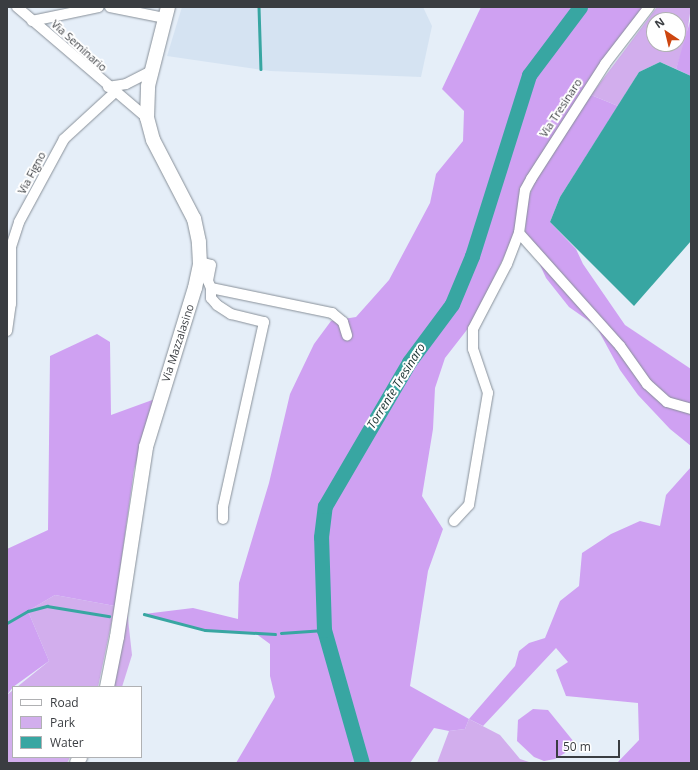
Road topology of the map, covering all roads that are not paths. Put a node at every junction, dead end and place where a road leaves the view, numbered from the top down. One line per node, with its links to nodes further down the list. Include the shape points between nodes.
1 (17, 7): 6 (street, Via Seminario)
2 (98, 7): 6 (street)
3 (110, 7): 5 (street)
4 (649, 7): 10 (street, Via Tresinaro, via 605,64 531,179 525,190)
5 (166, 13): 7 (main road, Via Mazzalasino)
6 (32, 21): 8 (street, Via Seminario)
7 (151, 71): 8 (street, Via Seminario); 9 (main road, Via Mazzalasino, via 146,103)
8 (111, 90): 9 (street, Via Seminario); 13 (street, Via Figno, via 64,139 19,222 11,247 11,304)
9 (147, 118): 11 (main road, Via Mazzalasino, via 153,140 194,219)
10 (519, 233): 15 (street, via 620,346 647,384 667,402); 17 (street, Via Tresinaro, via 507,264 472,329 473,349 488,393 469,505)
11 (200, 262): 12 (street, via 210,265 208,280); 18 (main road, Via Mazzalasino, via 196,288 146,447)
12 (211, 288): 14 (street, via 332,313 343,322); 16 (street, via 211,298 217,305 232,314 264,322 222,506)
13 (7, 331)
14 (347, 335)
15 (691, 409)
16 (223, 519)
17 (454, 521)
18 (107, 686)

